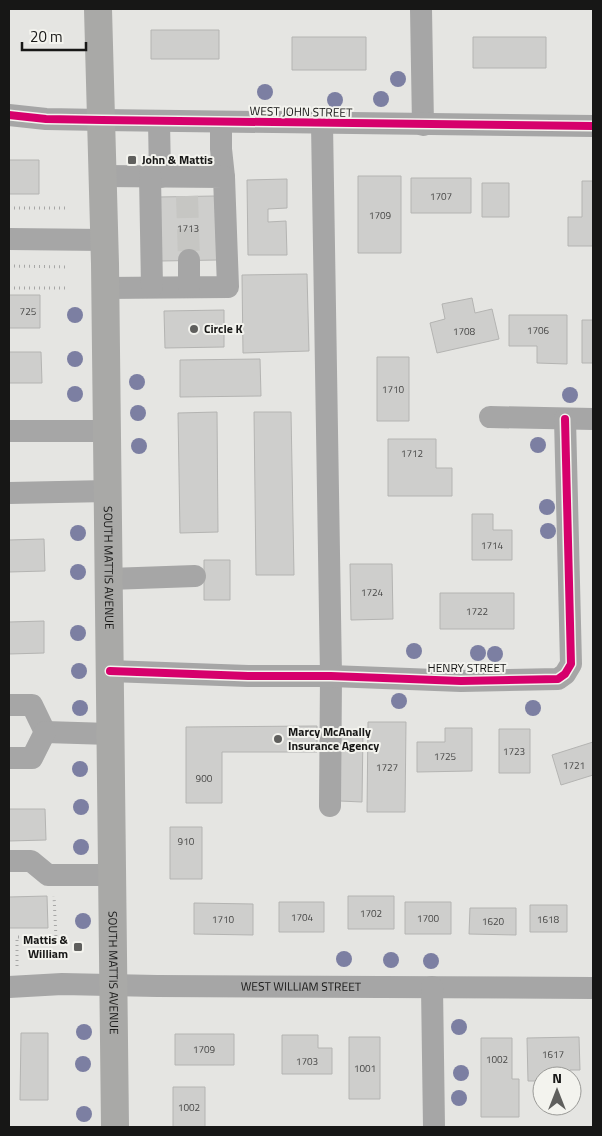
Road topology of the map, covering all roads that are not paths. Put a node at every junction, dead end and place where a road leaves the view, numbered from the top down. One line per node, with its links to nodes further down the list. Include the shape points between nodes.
1 (98, 9): 4 (main road, SOUTH MATTIS AVENUE)
2 (421, 9): 8 (street)
3 (9, 116): 4 (street, WEST JOHN STREET)
4 (102, 120): 5 (street, WEST JOHN STREET); 10 (main road, SOUTH MATTIS AVENUE)
5 (159, 121): 6 (street, WEST JOHN STREET); 11 (street)
6 (221, 122): 7 (street, WEST JOHN STREET); 12 (street)
7 (322, 124): 8 (street, WEST JOHN STREET); 29 (street)
8 (423, 125): 9 (street, WEST JOHN STREET)
9 (593, 126)
10 (103, 176): 11 (street); 14 (main road, SOUTH MATTIS AVENUE)
11 (155, 177): 12 (street, via 187,186); 16 (street)
12 (224, 177): 17 (street, via 228,287)
13 (9, 239): 14 (street)
14 (105, 240): 18 (main road, SOUTH MATTIS AVENUE)
15 (189, 260): 17 (street)
16 (152, 287): 17 (street); 18 (street)
17 (190, 287)
18 (105, 288): 23 (main road, SOUTH MATTIS AVENUE)
19 (490, 417): 21 (street)
20 (593, 418): 21 (street)
21 (565, 419): 29 (street, HENRY STREET, via 571,664 565,674 558,680 461,681)
22 (9, 431): 23 (street)
23 (107, 431): 24 (main road, SOUTH MATTIS AVENUE)
24 (108, 492): 25 (street); 27 (main road, SOUTH MATTIS AVENUE)
25 (9, 493)
26 (195, 576): 27 (street)
27 (109, 579): 28 (main road, SOUTH MATTIS AVENUE)
28 (110, 671): 29 (street, HENRY STREET); 32 (main road, SOUTH MATTIS AVENUE)
29 (331, 676): 34 (street)
30 (9, 705): 31 (street, via 32,705)
31 (45, 732): 32 (street); 33 (street, via 32,758)
32 (110, 734): 36 (main road, SOUTH MATTIS AVENUE)
33 (9, 758)
34 (330, 806)
35 (9, 861): 36 (street, via 31,861 48,875)
36 (112, 875): 38 (main road, SOUTH MATTIS AVENUE)
37 (13, 986): 38 (street, WEST WILLIAM STREET)
38 (114, 986): 39 (street, WEST WILLIAM STREET); 41 (main road, SOUTH MATTIS AVENUE)
39 (432, 987): 40 (street, WEST WILLIAM STREET); 42 (street)
40 (593, 988)
41 (116, 1127)
42 (434, 1127)

